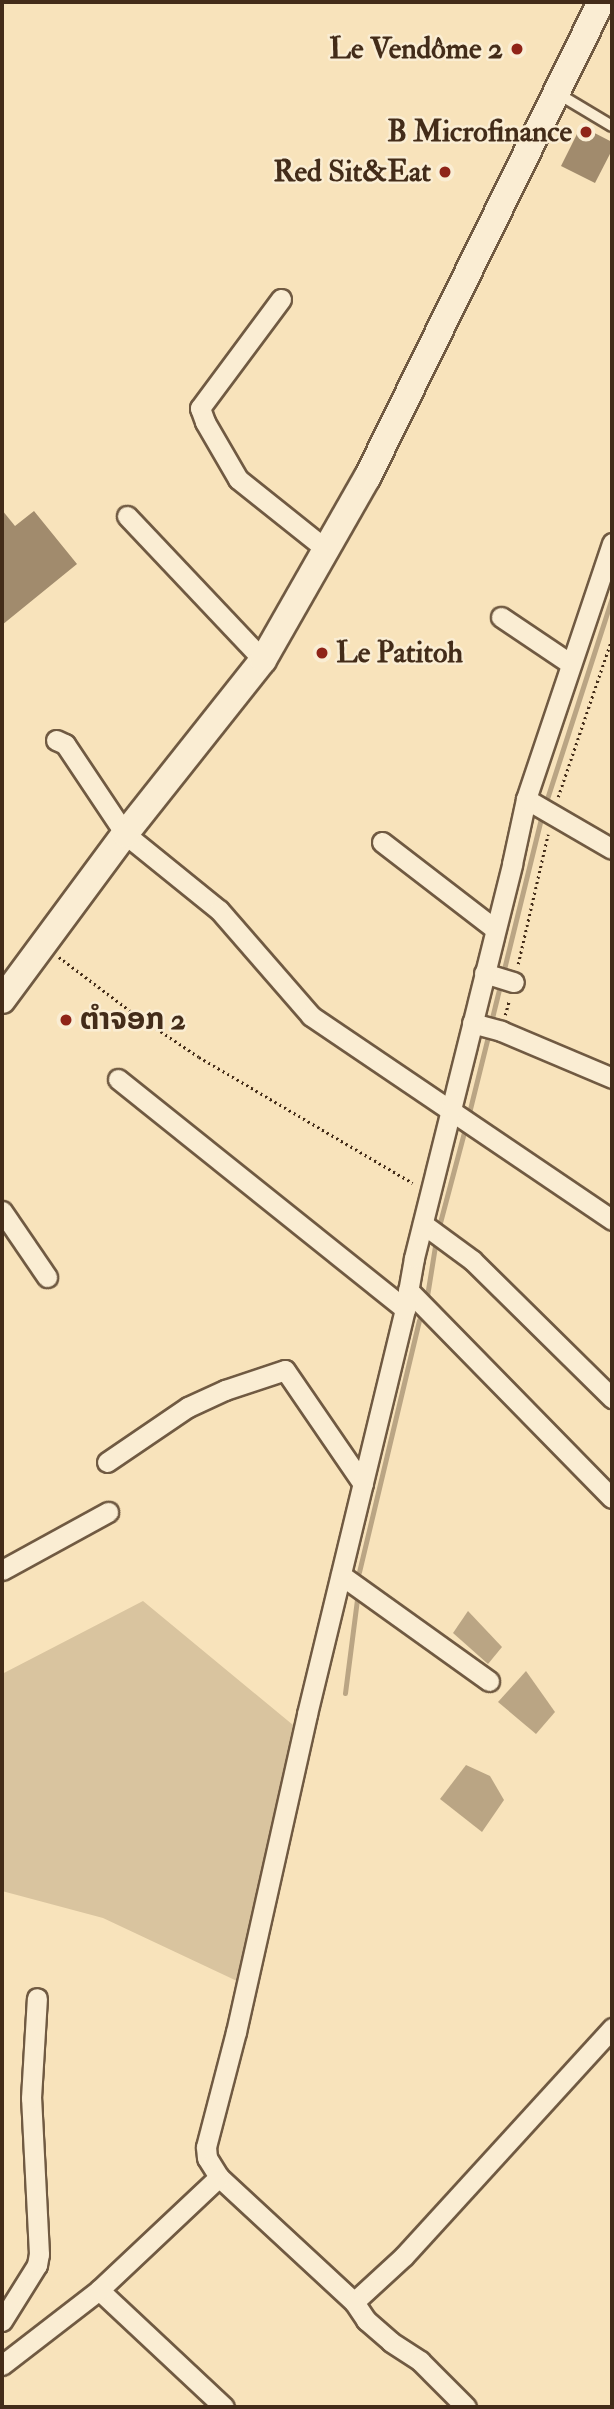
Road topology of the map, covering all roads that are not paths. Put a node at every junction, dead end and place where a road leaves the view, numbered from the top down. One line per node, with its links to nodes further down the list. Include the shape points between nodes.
1 (601, 2): 2 (street)
2 (556, 92): 3 (lane); 7 (street, via 367,478)
3 (612, 126)
4 (281, 299): 7 (street, via 200,408 238,479)
5 (127, 516): 9 (street)
6 (612, 543): 10 (street)
7 (327, 550): 9 (street)
8 (501, 617): 10 (street)
9 (263, 660): 13 (street)
10 (571, 664): 12 (street)
11 (56, 740): 13 (street, via 65,744)
12 (537, 805): 15 (street); 16 (street)
13 (125, 834): 17 (street); 21 (street, via 219,910 311,1016)
14 (382, 842): 16 (street)
15 (612, 849)
16 (495, 929): 18 (street, via 500,978)
17 (2, 1000)
18 (482, 1026): 19 (street); 21 (street)
19 (612, 1078)
20 (118, 1079): 26 (street)
21 (449, 1111): 23 (street); 24 (street)
22 (2, 1211): 25 (street)
23 (612, 1220)
24 (427, 1227): 26 (street); 27 (street, via 472,1260)
25 (47, 1277)
26 (407, 1300): 29 (street); 30 (street)
27 (612, 1398)
28 (107, 1462): 29 (street, via 188,1407 285,1370)
29 (363, 1485): 33 (street)
30 (612, 1498)
31 (108, 1512): 32 (street)
32 (2, 1570)
33 (341, 1575): 34 (street); 37 (street, via 206,2147)
34 (489, 1681)
35 (37, 1998): 40 (street, via 31,2098 39,2255)
36 (612, 2028): 39 (street, via 404,2256)
37 (219, 2178): 38 (street); 39 (street)
38 (99, 2290): 41 (street); 42 (street)
39 (354, 2302): 43 (street, via 366,2320 420,2361)
40 (2, 2321)
41 (2, 2365)
42 (224, 2407)
43 (466, 2407)

